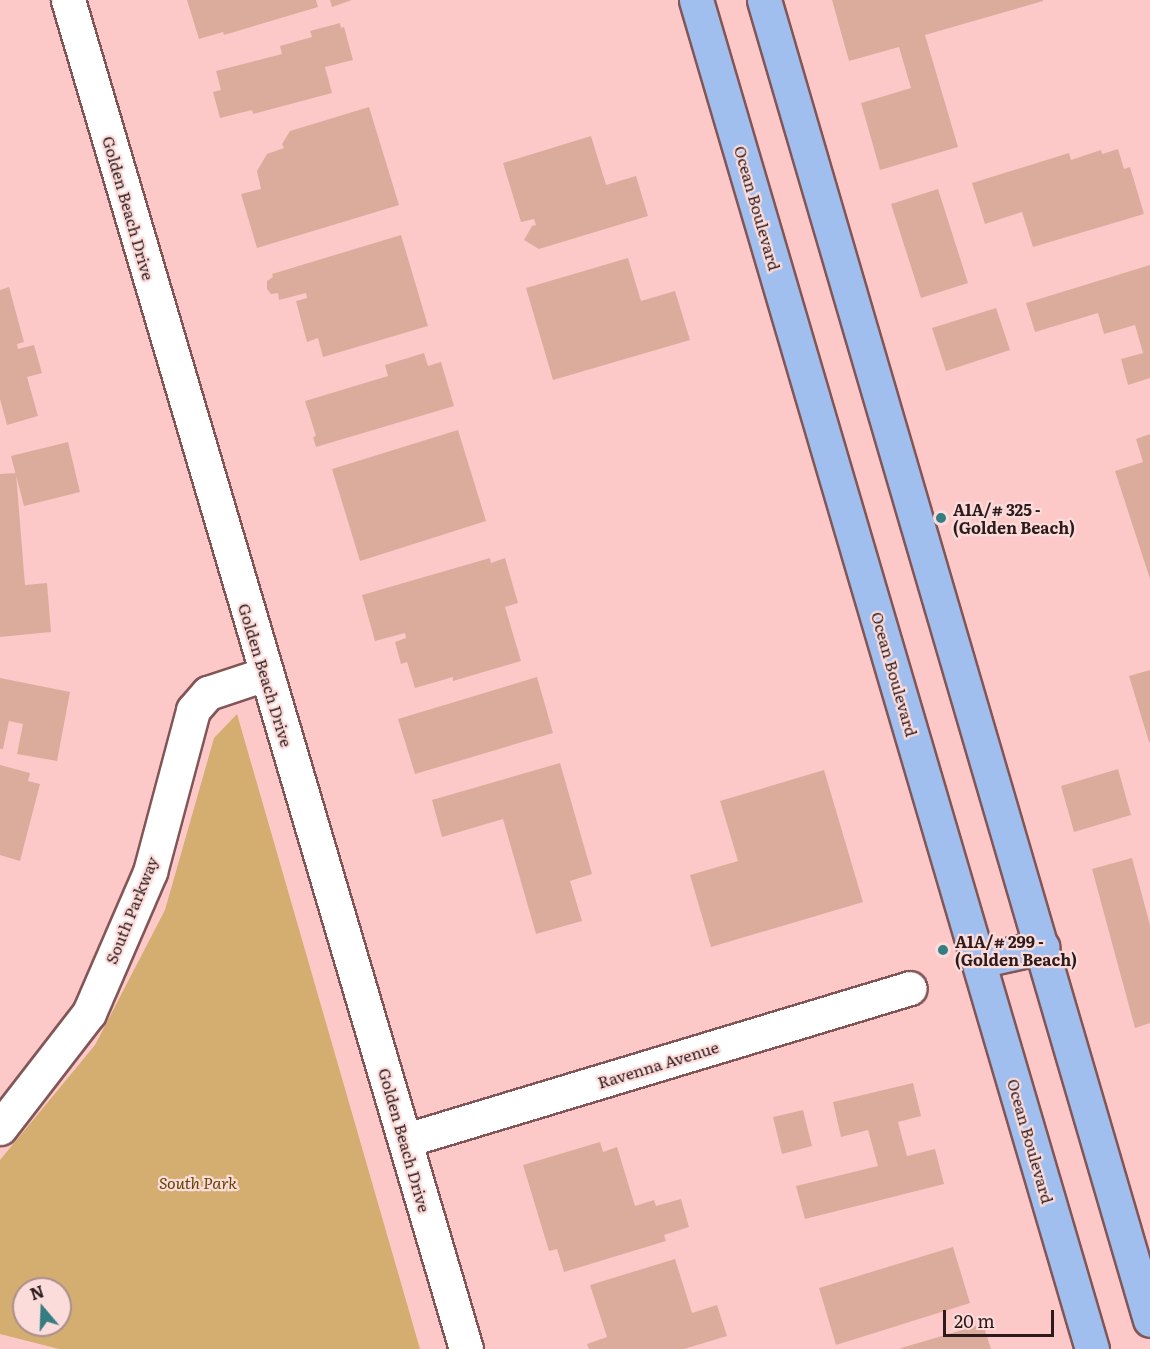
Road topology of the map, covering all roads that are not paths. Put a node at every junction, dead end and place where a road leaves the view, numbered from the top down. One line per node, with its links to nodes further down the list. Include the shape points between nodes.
1 (68, 0): 4 (street, Golden Beach Drive)
2 (696, 0): 6 (main road, Ocean Boulevard)
3 (764, 0): 5 (main road)
4 (265, 674): 8 (street, South Parkway, via 207,693 193,710 150,872 89,1013); 9 (street, Golden Beach Drive)
5 (1042, 947): 6 (main road); 10 (main road)
6 (979, 961): 12 (main road, Ocean Boulevard)
7 (910, 987): 9 (street, Ravenna Avenue)
8 (0, 1128)
9 (406, 1140): 11 (street, Golden Beach Drive)
10 (1150, 1320)
11 (466, 1349)
12 (1092, 1349)

